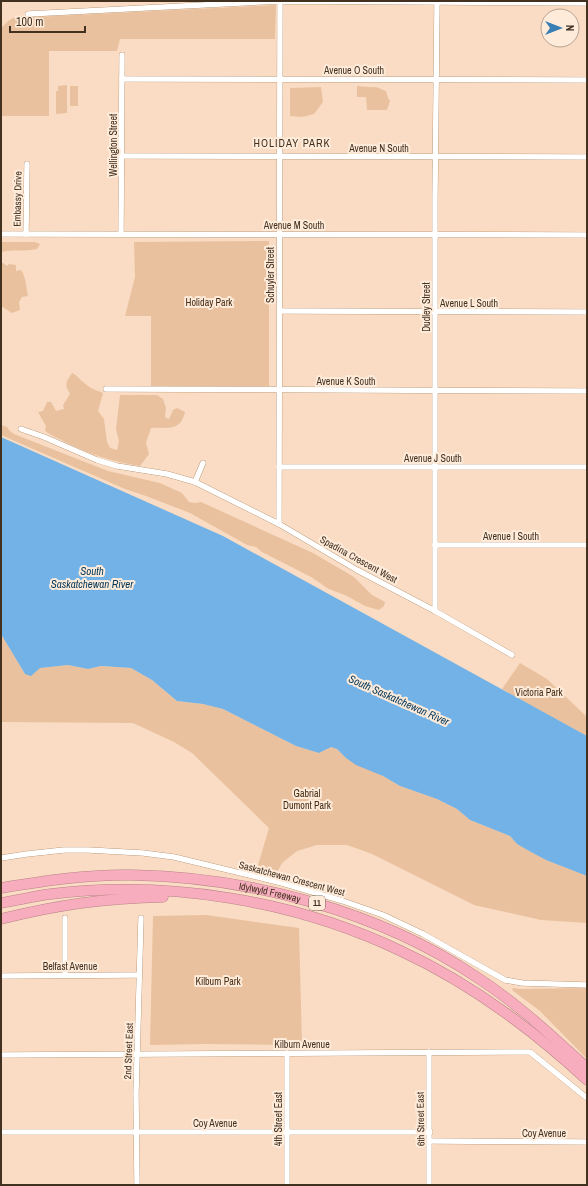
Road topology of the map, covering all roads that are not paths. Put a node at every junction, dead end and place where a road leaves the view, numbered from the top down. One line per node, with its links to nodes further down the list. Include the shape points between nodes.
1 (280, 1): 2 (street); 5 (street); 8 (street, Schuyler Street)
2 (437, 2): 3 (street); 9 (street, Dudley Street)
3 (466, 2): 4 (street)
4 (587, 3)
5 (28, 14)
6 (122, 55): 7 (street, Wellington Street)
7 (122, 79): 8 (street, Avenue O South); 11 (street, Wellington Street)
8 (280, 79): 9 (street, Avenue O South); 12 (street, Schuyler Street)
9 (436, 79): 10 (street, Avenue O South); 13 (street, Dudley Street)
10 (587, 80)
11 (122, 156): 12 (street, Avenue N South); 18 (street, Wellington Street)
12 (279, 157): 13 (street, Avenue N South); 19 (street, Schuyler Street)
13 (436, 157): 14 (street, Avenue N South); 20 (street, Dudley Street)
14 (587, 157)
15 (27, 164): 17 (street, Embassy Drive)
16 (1, 234): 17 (street, Avenue M South)
17 (26, 234): 18 (street, Avenue M South)
18 (122, 234): 19 (street, Avenue M South)
19 (279, 234): 20 (street, Avenue M South); 22 (street, Schuyler Street)
20 (436, 235): 21 (street, Avenue M South); 23 (street, Dudley Street)
21 (587, 235)
22 (280, 311): 23 (street, Avenue L South); 26 (street, Schuyler Street)
23 (435, 312): 24 (street, Avenue L South); 27 (street, Dudley Street)
24 (587, 312)
25 (106, 389): 26 (street, Avenue K South)
26 (279, 390): 27 (street, Avenue K South); 31 (street, Schuyler Street)
27 (436, 390): 28 (street, Avenue K South); 33 (street, Dudley Street)
28 (587, 391)
29 (21, 429): 34 (street, Spadina Crescent West, via 97,460)
30 (203, 463): 34 (street)
31 (279, 467): 33 (street, Avenue J South); 35 (street, Schuyler Street)
32 (587, 467): 33 (street, Avenue J South)
33 (435, 468): 36 (street, Dudley Street)
34 (195, 482): 35 (street, Spadina Crescent West)
35 (279, 524): 38 (street, Spadina Crescent West, via 357,570)
36 (435, 545): 37 (street, Avenue I South); 38 (street, Dudley Street)
37 (587, 545)
38 (436, 611): 39 (street, Spadina Crescent West)
39 (512, 655)
40 (1, 858): 50 (street, Saskatchewan Crescent West, via 64,850 88,850 143,853 174,858 282,883 383,915 423,934 505,980 529,984)
41 (1, 888): 55 (highway, Idylwyld Freeway / 11, via 103,876 176,877 226,883 313,902 393,932 443,956 478,977 528,1014)
42 (1, 903): 43 (highway, Idylwyld Freeway / 11, via 50,894 139,890 220,896)
43 (292, 912): 46 (highway, via 199,898 137,897 70,904); 56 (highway, Idylwyld Freeway / 11, via 376,939 422,961 504,1012)
44 (65, 918): 47 (street)
45 (141, 918): 48 (street, 2nd Street East)
46 (1, 919)
47 (65, 975): 48 (street, Belfast Avenue); 49 (street, Belfast Avenue)
48 (139, 975): 53 (street, 2nd Street East)
49 (1, 976)
50 (587, 985)
51 (429, 1052): 52 (street, Kilburn Avenue); 57 (street, Kilburn Avenue, via 530,1052); 61 (street, 6th Street East)
52 (287, 1053): 53 (street, Kilburn Avenue); 60 (street, 4th Street East)
53 (137, 1054): 54 (street, Kilburn Avenue); 59 (street, 2nd Street East)
54 (1, 1055)
55 (587, 1068)
56 (587, 1080)
57 (587, 1098)
58 (1, 1132): 59 (street, Coy Avenue)
59 (137, 1132): 60 (street, Coy Avenue); 64 (street, 2nd Street East)
60 (287, 1132): 61 (street, Coy Avenue); 65 (street, 4th Street East)
61 (430, 1132): 62 (street, 6th Street East)
62 (430, 1141): 63 (street, Coy Avenue); 66 (street, 6th Street East)
63 (587, 1142)
64 (137, 1185)
65 (287, 1185)
66 (429, 1185)

